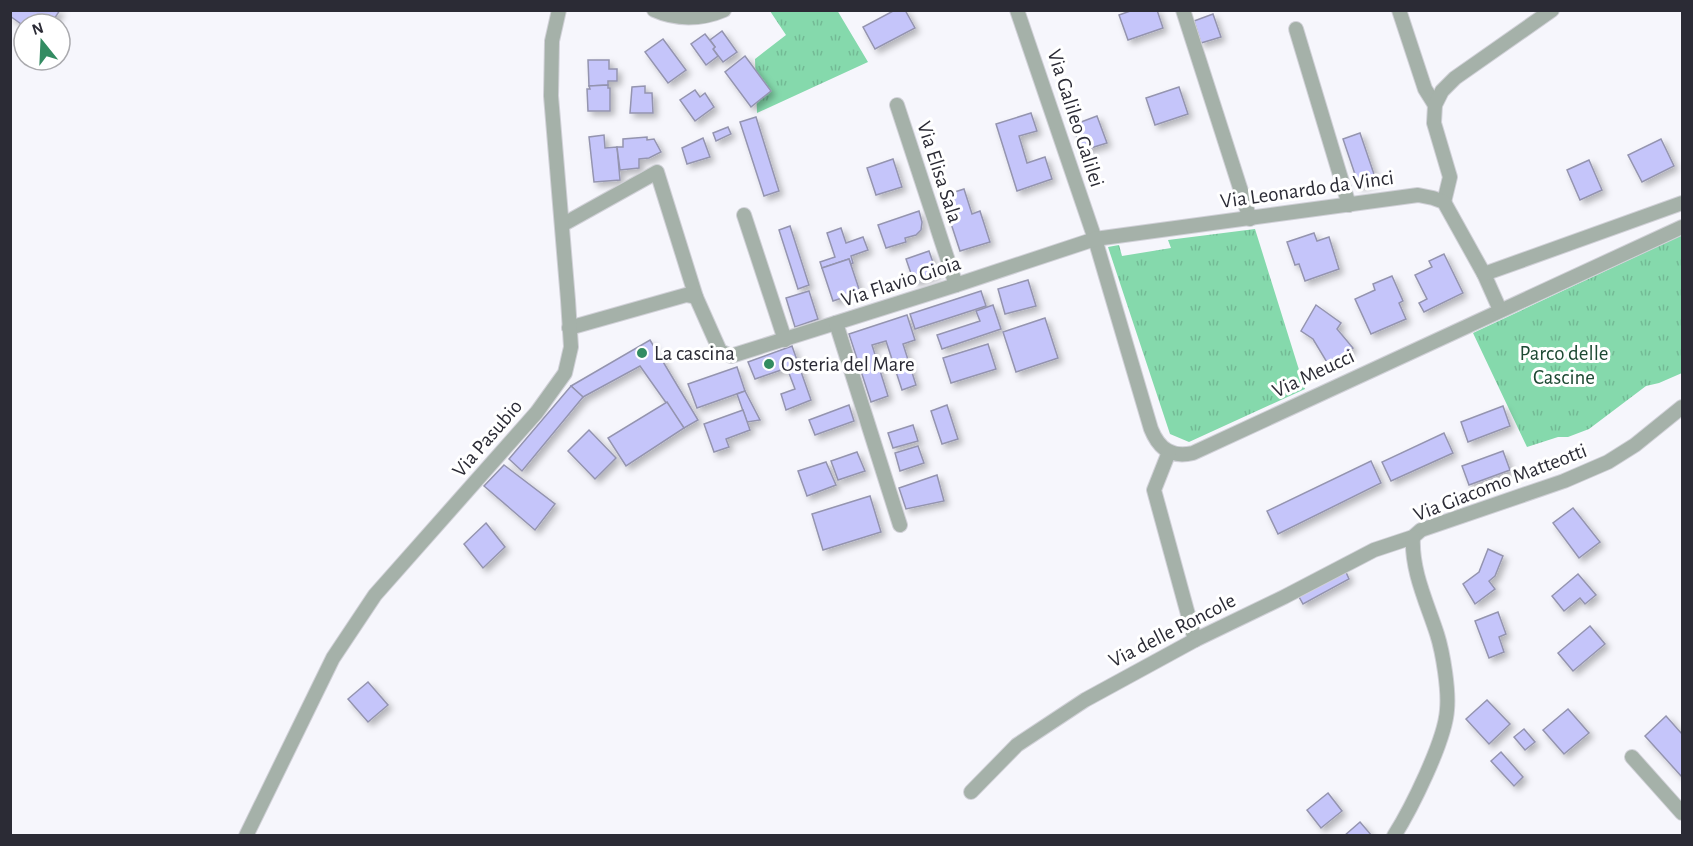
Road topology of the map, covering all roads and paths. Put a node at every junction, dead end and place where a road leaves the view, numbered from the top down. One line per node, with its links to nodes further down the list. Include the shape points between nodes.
1 (559, 10): 16 (street, Via Pasubio, via 552,41 551,96)
2 (654, 10): 3 (street, via 691,18)
3 (724, 10)
4 (1017, 10): 18 (street, Via Galileo Galilei)
5 (1183, 10): 15 (street)
6 (1399, 10): 10 (street, via 1425,89)
7 (1552, 10): 10 (street, via 1455,78)
8 (1296, 29): 13 (street)
9 (897, 105): 20 (street, Via Elisa Sala)
10 (1435, 105): 11 (street, via 1434,123 1450,177)
11 (1444, 202): 13 (street, Via Leonardo da Vinci, via 1418,195); 19 (street)
12 (1683, 203): 19 (street)
13 (1349, 205): 15 (street, Via Leonardo da Vinci)
14 (744, 215): 25 (street)
15 (1250, 219): 18 (street, Via Leonardo da Vinci)
16 (562, 225): 21 (street, via 657,172); 24 (street, Via Pasubio)
17 (1683, 227): 22 (street, Via Meucci)
18 (1095, 239): 20 (street, Via Flavio Gioia); 27 (street, via 1151,429)
19 (1484, 274): 22 (street)
20 (956, 285): 23 (street, Via Flavio Gioia)
21 (696, 297): 24 (street, via 686,295); 25 (street, Via Flavio Gioia, via 720,351 732,356)
22 (1500, 310): 27 (street, Via Meucci, via 1193,453)
23 (836, 323): 25 (street, Via Flavio Gioia); 28 (street)
24 (569, 328): 34 (street, Via Pasubio, via 571,347 565,373 537,412 375,595 333,658)
25 (785, 340)
26 (1683, 407): 29 (street, Via Giacomo Matteotti, via 1608,462 1421,530)
27 (1169, 452): 30 (street, via 1154,490)
28 (900, 525)
29 (1413, 537): 30 (street, Via delle Roncole, via 1374,550); 35 (street, Via Giacomo Matteotti, via 1412,555 1441,646 1448,708 1432,759)
30 (1195, 640): 32 (street, Via delle Roncole, via 1035,731)
31 (1632, 757): 33 (street)
32 (971, 792)
33 (1683, 813)
34 (246, 836)
35 (1394, 836)

